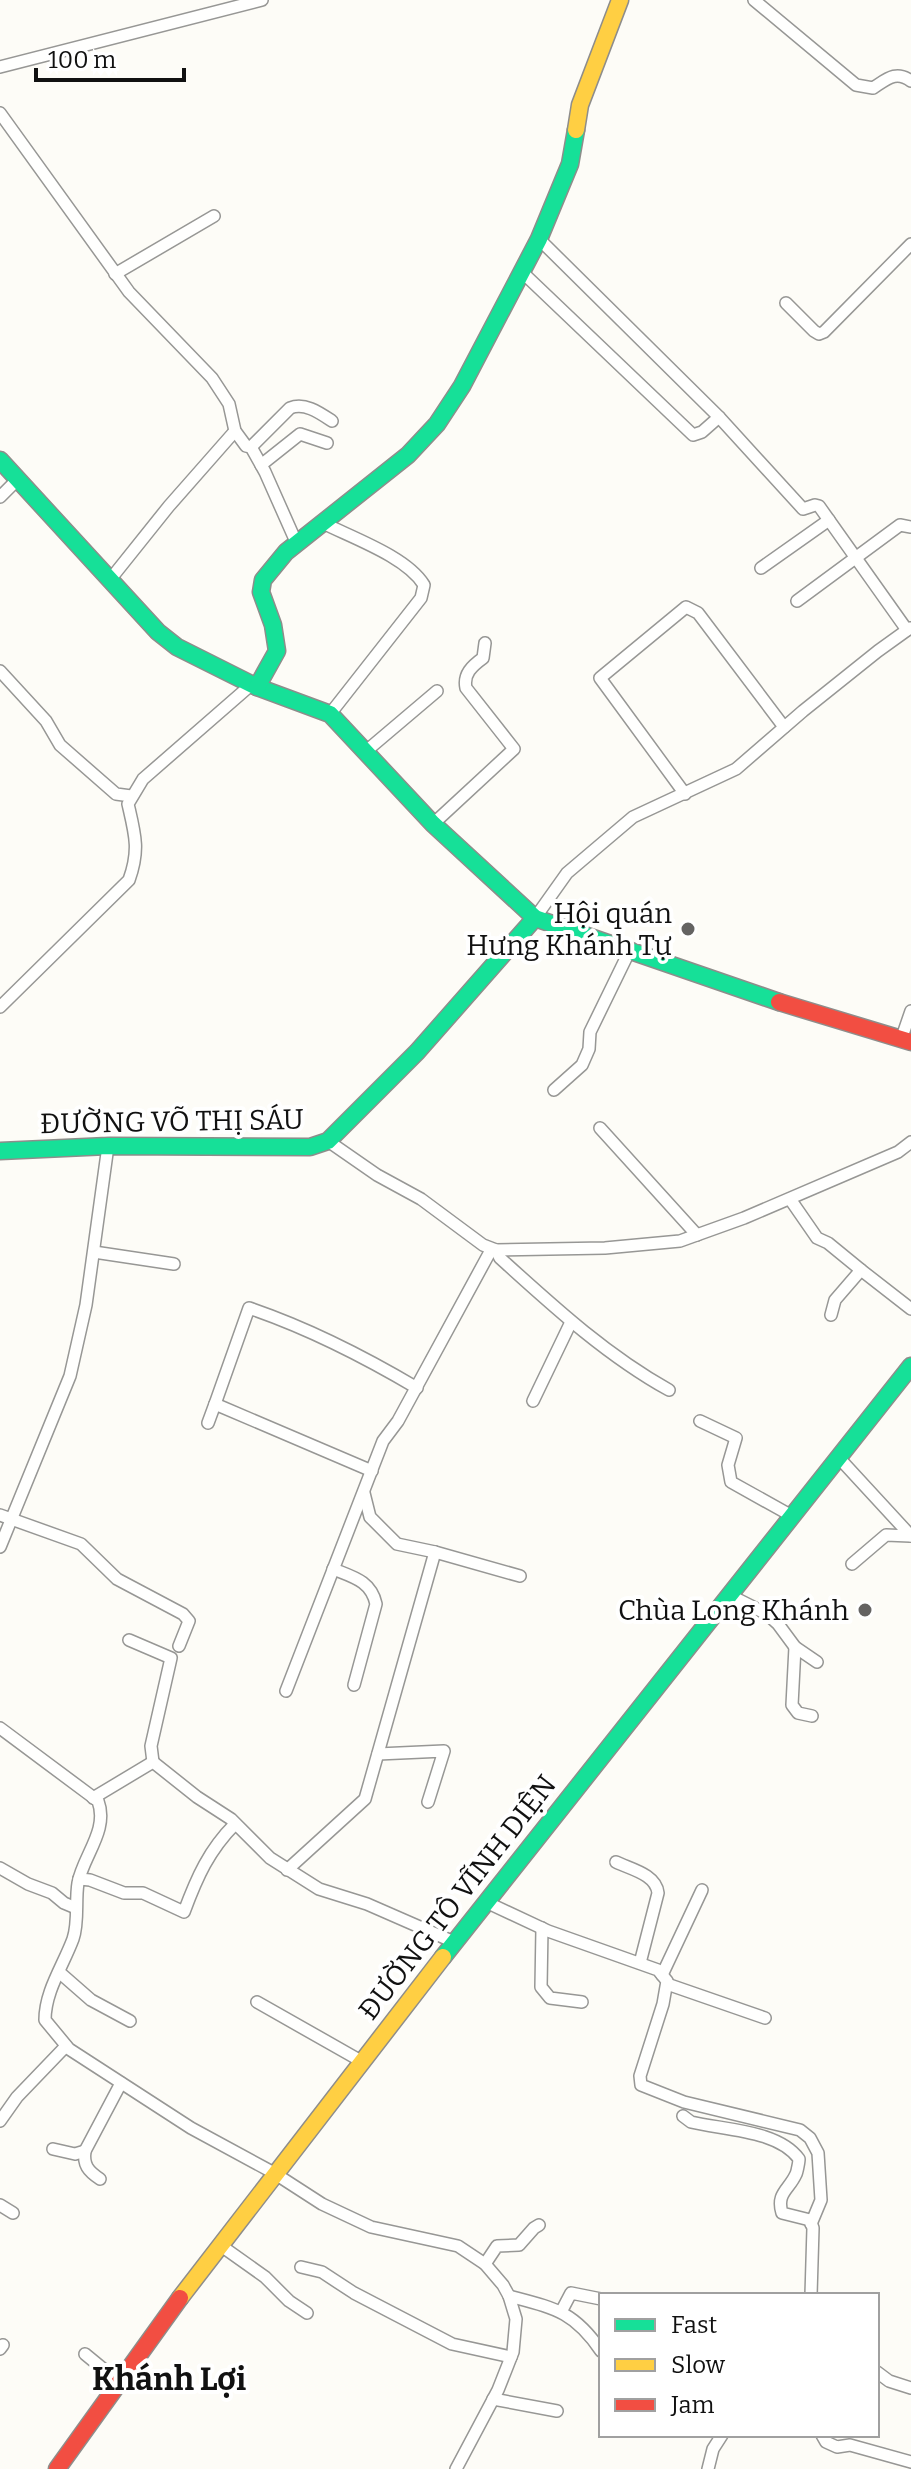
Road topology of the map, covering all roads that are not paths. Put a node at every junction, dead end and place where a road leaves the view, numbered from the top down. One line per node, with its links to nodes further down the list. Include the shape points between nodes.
1 (262, 0): 4 (street)
2 (620, 0): 9 (main road, via 580,105 570,164)
3 (754, 0): 6 (street, via 856,85 873,88 894,74)
4 (243, 2): 5 (street)
5 (0, 67)
6 (910, 78)
7 (0, 113): 12 (street)
8 (214, 216): 12 (street)
9 (539, 239): 11 (main road); 14 (street)
10 (911, 244): 13 (street, via 824,332 814,331)
11 (522, 272): 14 (street, via 693,435); 24 (main road, via 437,424 400,463)
12 (115, 274): 16 (street, via 212,378 229,404)
13 (786, 303)
14 (719, 417): 23 (street, via 803,509 815,505)
15 (332, 421): 18 (street, via 296,405)
16 (235, 431): 18 (street); 29 (street)
17 (327, 443): 20 (street, via 300,434)
18 (251, 447): 20 (street)
19 (0, 460): 21 (main road)
20 (261, 465): 26 (street)
21 (18, 479): 22 (street); 29 (main road)
22 (0, 497)
23 (829, 520): 27 (street); 28 (street)
24 (323, 523): 26 (main road); 36 (street, via 395,559 424,585 421,598)
25 (911, 527): 27 (street, via 900,525)
26 (297, 544): 34 (main road, via 263,580 261,592 277,651)
27 (857, 558): 30 (street); 31 (street)
28 (761, 568)
29 (109, 581): 34 (main road, via 177,647)
30 (797, 601)
31 (909, 629): 37 (street)
32 (485, 643): 41 (street, via 483,658 465,679 466,688 514,749)
33 (0, 671): 40 (street, via 46,721 60,745 116,794)
34 (254, 686): 36 (main road); 40 (street, via 143,779)
35 (437, 691): 38 (street)
36 (330, 714): 38 (main road)
37 (784, 727): 39 (street, via 736,769); 39 (street, via 698,613 686,607 600,678)
38 (365, 752): 41 (main road)
39 (685, 794): 42 (street, via 633,817 605,838 567,873)
40 (131, 796): 44 (street, via 137,844 129,880)
41 (433, 824): 42 (main road)
42 (535, 918): 43 (main road); 49 (main road, ĐƯỜNG VÕ THỊ SÁU, via 417,1052)
43 (629, 952): 46 (main road); 47 (street, via 590,1032 582,1065)
44 (0, 1007)
45 (911, 1011): 46 (street)
46 (906, 1041)
47 (554, 1090)
48 (600, 1128): 54 (street)
49 (328, 1141): 51 (main road, ĐƯỜNG VÕ THỊ SÁU, via 310,1147); 55 (street)
50 (911, 1142): 53 (street)
51 (108, 1146): 52 (main road, ĐƯỜNG VÕ THỊ SÁU); 56 (street)
52 (0, 1151)
53 (790, 1199): 54 (street); 58 (street, via 817,1238)
54 (697, 1235): 55 (street, via 661,1244)
55 (494, 1250): 61 (street); 63 (street)
56 (94, 1252): 57 (street); 74 (street, via 70,1376)
57 (174, 1264)
58 (861, 1270): 59 (street); 60 (street, via 835,1300)
59 (911, 1309)
60 (831, 1315)
61 (571, 1322): 64 (street); 65 (street)
62 (911, 1366): 69 (main road, ĐƯỜNG TÔ VĨNH DIỆN)
63 (417, 1388): 66 (street, via 297,1324 249,1308); 70 (street, via 383,1441)
64 (669, 1390)
65 (533, 1401)
66 (215, 1404): 68 (street); 70 (street)
67 (700, 1421): 73 (street, via 736,1438 728,1465 731,1482)
68 (208, 1423)
69 (840, 1459): 73 (main road, ĐƯỜNG TÔ VĨNH DIỆN); 75 (street)
70 (372, 1471): 71 (street)
71 (364, 1492): 77 (street, via 370,1517 390,1539); 79 (street)
72 (0, 1515): 74 (street)
73 (792, 1516): 81 (main road, ĐƯỜNG TÔ VĨNH DIỆN)
74 (13, 1520): 76 (street); 83 (street, via 81,1544 130,1588 183,1614 189,1625)
75 (911, 1536): 78 (street, via 886,1535)
76 (0, 1547)
77 (435, 1552): 80 (street); 90 (street)
78 (852, 1564)
79 (333, 1569): 86 (street, via 363,1581 374,1592 376,1604); 87 (street)
80 (520, 1576)
81 (729, 1595): 84 (street, via 767,1614); 100 (main road, ĐƯỜNG TÔ VĨNH DIỆN)
82 (129, 1640): 91 (street, via 171,1658 151,1746)
83 (179, 1646)
84 (795, 1647): 85 (street); 88 (street, via 792,1705 798,1713)
85 (817, 1662)
86 (354, 1685)
87 (286, 1691)
88 (812, 1716)
89 (0, 1728): 92 (street)
90 (378, 1754): 93 (street, via 444,1751); 97 (street, via 361,1805)
91 (153, 1762): 92 (street); 94 (street)
92 (93, 1798): 98 (street, via 100,1808 100,1823)
93 (428, 1802)
94 (235, 1824): 97 (street); 98 (street, via 202,1866 184,1912 143,1893 124,1893)
95 (616, 1862): 104 (street, via 657,1886)
96 (0, 1868): 101 (street)
97 (287, 1870): 103 (street, via 319,1889)
98 (79, 1879): 101 (street)
99 (702, 1890): 106 (street)
100 (486, 1902): 102 (street); 103 (main road, ĐƯỜNG TÔ VĨNH DIỆN)
101 (76, 1908): 105 (street, via 74,1936)
102 (542, 1928): 104 (street); 108 (street, via 541,1987 550,1998)
103 (454, 1942): 112 (main road, ĐƯỜNG TÔ VĨNH DIỆN)
104 (640, 1963): 106 (street, via 658,1970)
105 (59, 1972): 110 (street, via 91,2000); 111 (street, via 47,1998 45,2020)
106 (664, 1980): 109 (street); 122 (street, via 663,2004 641,2085 684,2102 775,2122 810,2138 818,2153 821,2200)
107 (257, 2002): 112 (street)
108 (582, 2002)
109 (765, 2018)
110 (130, 2021)
111 (66, 2046): 113 (street); 115 (street)
112 (361, 2061): 118 (main road, ĐƯỜNG TÔ VĨNH DIỆN)
113 (121, 2083): 117 (street); 118 (street)
114 (683, 2116): 122 (street, via 790,2147 799,2159 797,2173 779,2204 782,2213)
115 (0, 2121)
116 (53, 2149): 117 (street)
117 (85, 2151): 119 (street, via 84,2163)
118 (274, 2173): 124 (main road, ĐƯỜNG TÔ VĨNH DIỆN); 125 (street, via 371,2227 458,2246)
119 (100, 2179)
120 (0, 2205): 121 (street)
121 (13, 2213)
122 (811, 2224): 127 (street)
123 (539, 2225): 125 (street, via 521,2244 497,2246)
124 (220, 2245): 131 (street); 136 (main road, ĐƯỜNG TÔ VĨNH DIỆN)
125 (485, 2264): 128 (street)
126 (301, 2267): 134 (street, via 322,2272 452,2344)
127 (811, 2293)
128 (509, 2296): 130 (street); 134 (street, via 516,2319)
129 (599, 2299): 130 (street, via 571,2293)
130 (561, 2312): 132 (street, via 589,2333)
131 (307, 2313)
132 (599, 2348)
133 (85, 2354): 136 (street)
134 (511, 2357): 138 (street)
135 (879, 2374): 137 (street)
136 (119, 2382): 144 (main road, ĐƯỜNG TÔ VĨNH DIỆN)
137 (911, 2388)
138 (493, 2399): 139 (street); 143 (street)
139 (557, 2411)
140 (721, 2437): 145 (street)
141 (823, 2437): 142 (street, via 837,2447 850,2445)
142 (911, 2462)
143 (458, 2468)
144 (57, 2469)
145 (708, 2469)

